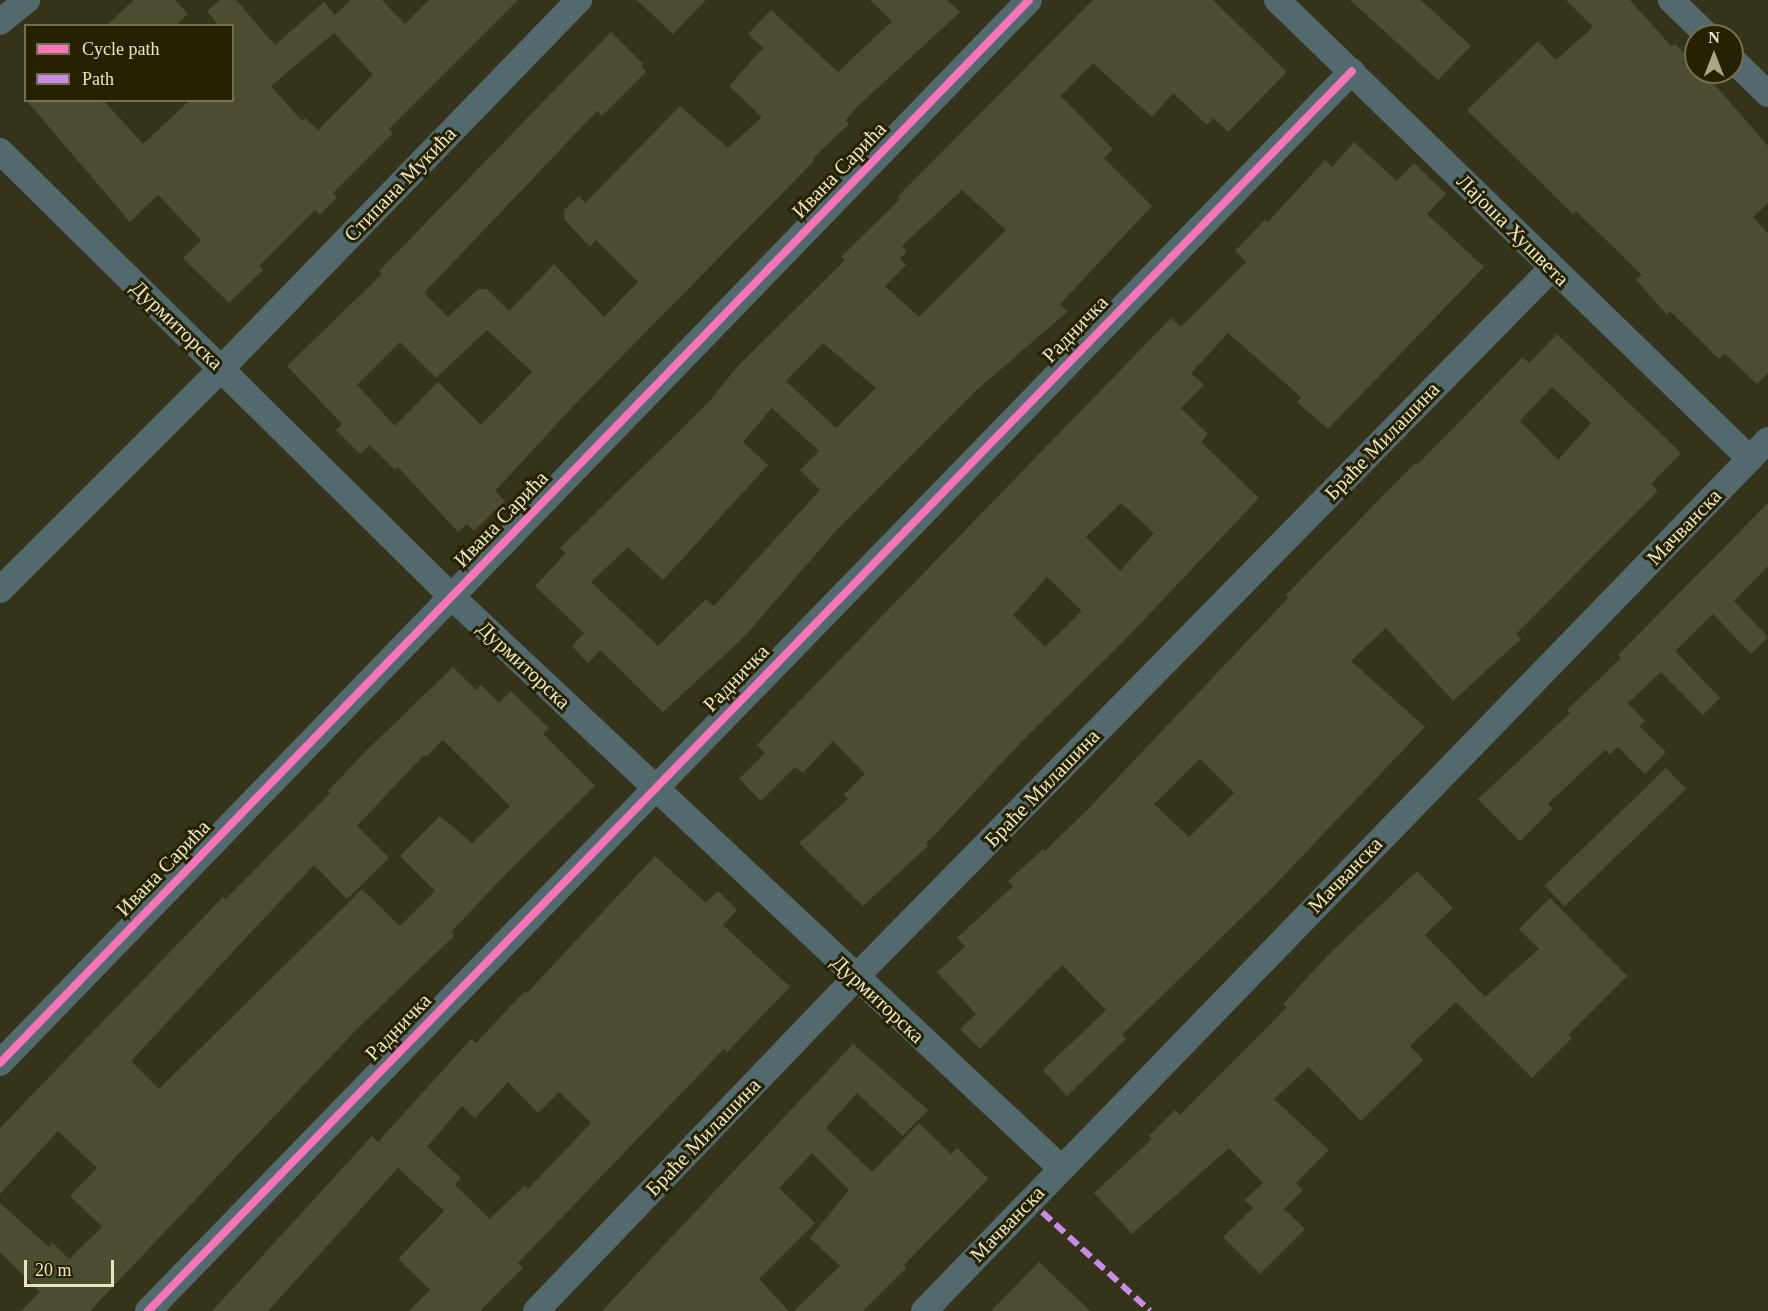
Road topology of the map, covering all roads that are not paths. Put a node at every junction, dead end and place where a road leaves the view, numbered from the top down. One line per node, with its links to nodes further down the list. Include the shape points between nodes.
1 (27, 0): 6 (street)
2 (579, 0): 13 (street, Стипана Мукића)
3 (1029, 0): 17 (street, Ивана Сарића)
4 (1277, 0): 8 (street, Лајоша Хушвета)
5 (1671, 0): 7 (street)
6 (0, 22)
7 (1696, 24)
8 (1352, 71): 12 (street, Лајоша Хушвета); 18 (street, Радничка)
9 (1744, 71): 10 (street)
10 (1768, 94)
11 (0, 151): 13 (street, Дурмиторска)
12 (1551, 269): 15 (street, Лајоша Хушвета); 19 (street, Браће Милашина)
13 (222, 368): 16 (street, Стипана Мукића); 17 (street, Дурмиторска)
14 (1768, 440): 15 (street, Мачванска)
15 (1750, 459): 21 (street, Мачванска)
16 (0, 590)
17 (451, 596): 18 (street, Дурмиторска); 20 (street, Ивана Сарића)
18 (654, 788): 19 (street, Дурмиторска); 22 (street, Радничка)
19 (855, 978): 21 (street, Дурмиторска); 23 (street, Браће Милашина)
20 (0, 1064)
21 (1060, 1167): 24 (street, Мачванска)
22 (148, 1311)
23 (536, 1311)
24 (924, 1311)

